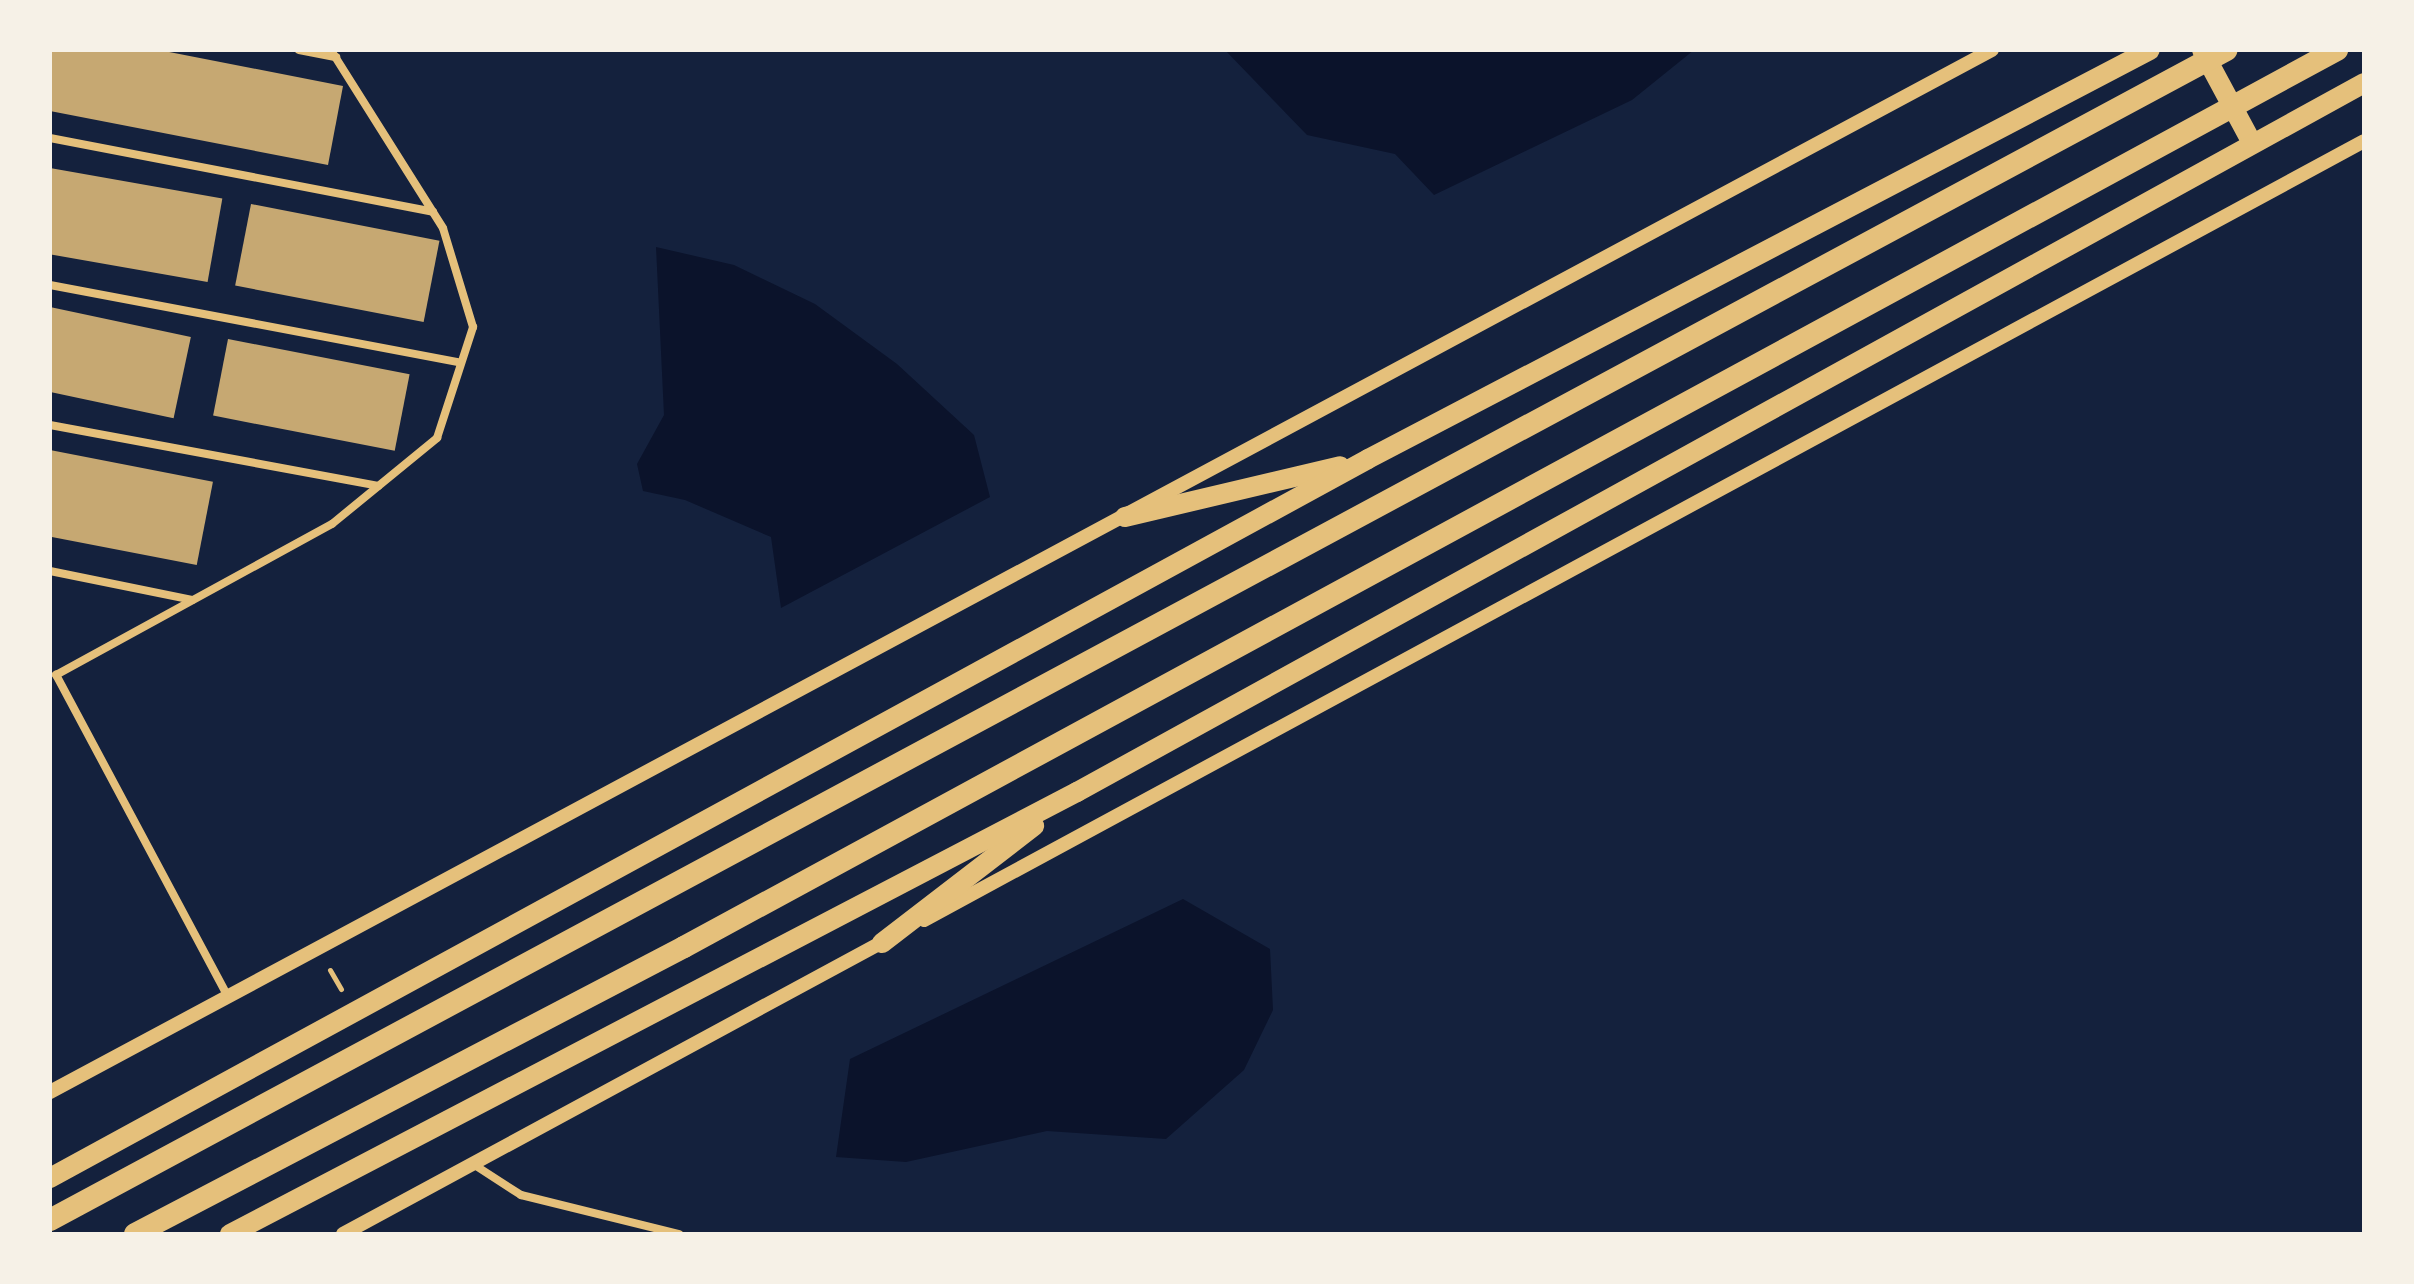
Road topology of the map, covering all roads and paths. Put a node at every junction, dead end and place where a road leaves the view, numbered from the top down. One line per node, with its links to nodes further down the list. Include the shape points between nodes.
1 (299, 50): 7 (street)
2 (1992, 50): 18 (street)
3 (2150, 50): 16 (main road)
4 (2202, 50): 10 (main road)
5 (2227, 50): 28 (highway)
6 (2337, 50): 29 (highway, via 684,947)
7 (334, 54): 12 (street)
8 (2364, 83): 10 (main road)
9 (50, 138): 12 (street)
10 (2251, 141): 22 (main road)
11 (2364, 141): 23 (street)
12 (433, 212): 14 (street, via 473,327)
13 (50, 285): 14 (street)
14 (461, 363): 17 (street, via 437,438)
15 (50, 425): 17 (street)
16 (1368, 459): 18 (main road); 27 (main road)
17 (378, 486): 20 (street, via 332,524)
18 (1125, 517): 24 (street, via 318,951)
19 (50, 571): 20 (street)
20 (192, 600): 21 (street)
21 (53, 677): 24 (street)
22 (1077, 792): 23 (main road); 30 (main road)
23 (882, 943): 26 (street)
24 (226, 993): 25 (street)
25 (50, 1092)
26 (473, 1164): 31 (street); 32 (street, via 521,1195)
27 (50, 1178)
28 (50, 1220)
29 (135, 1234)
30 (230, 1234)
31 (343, 1234)
32 (679, 1234)

